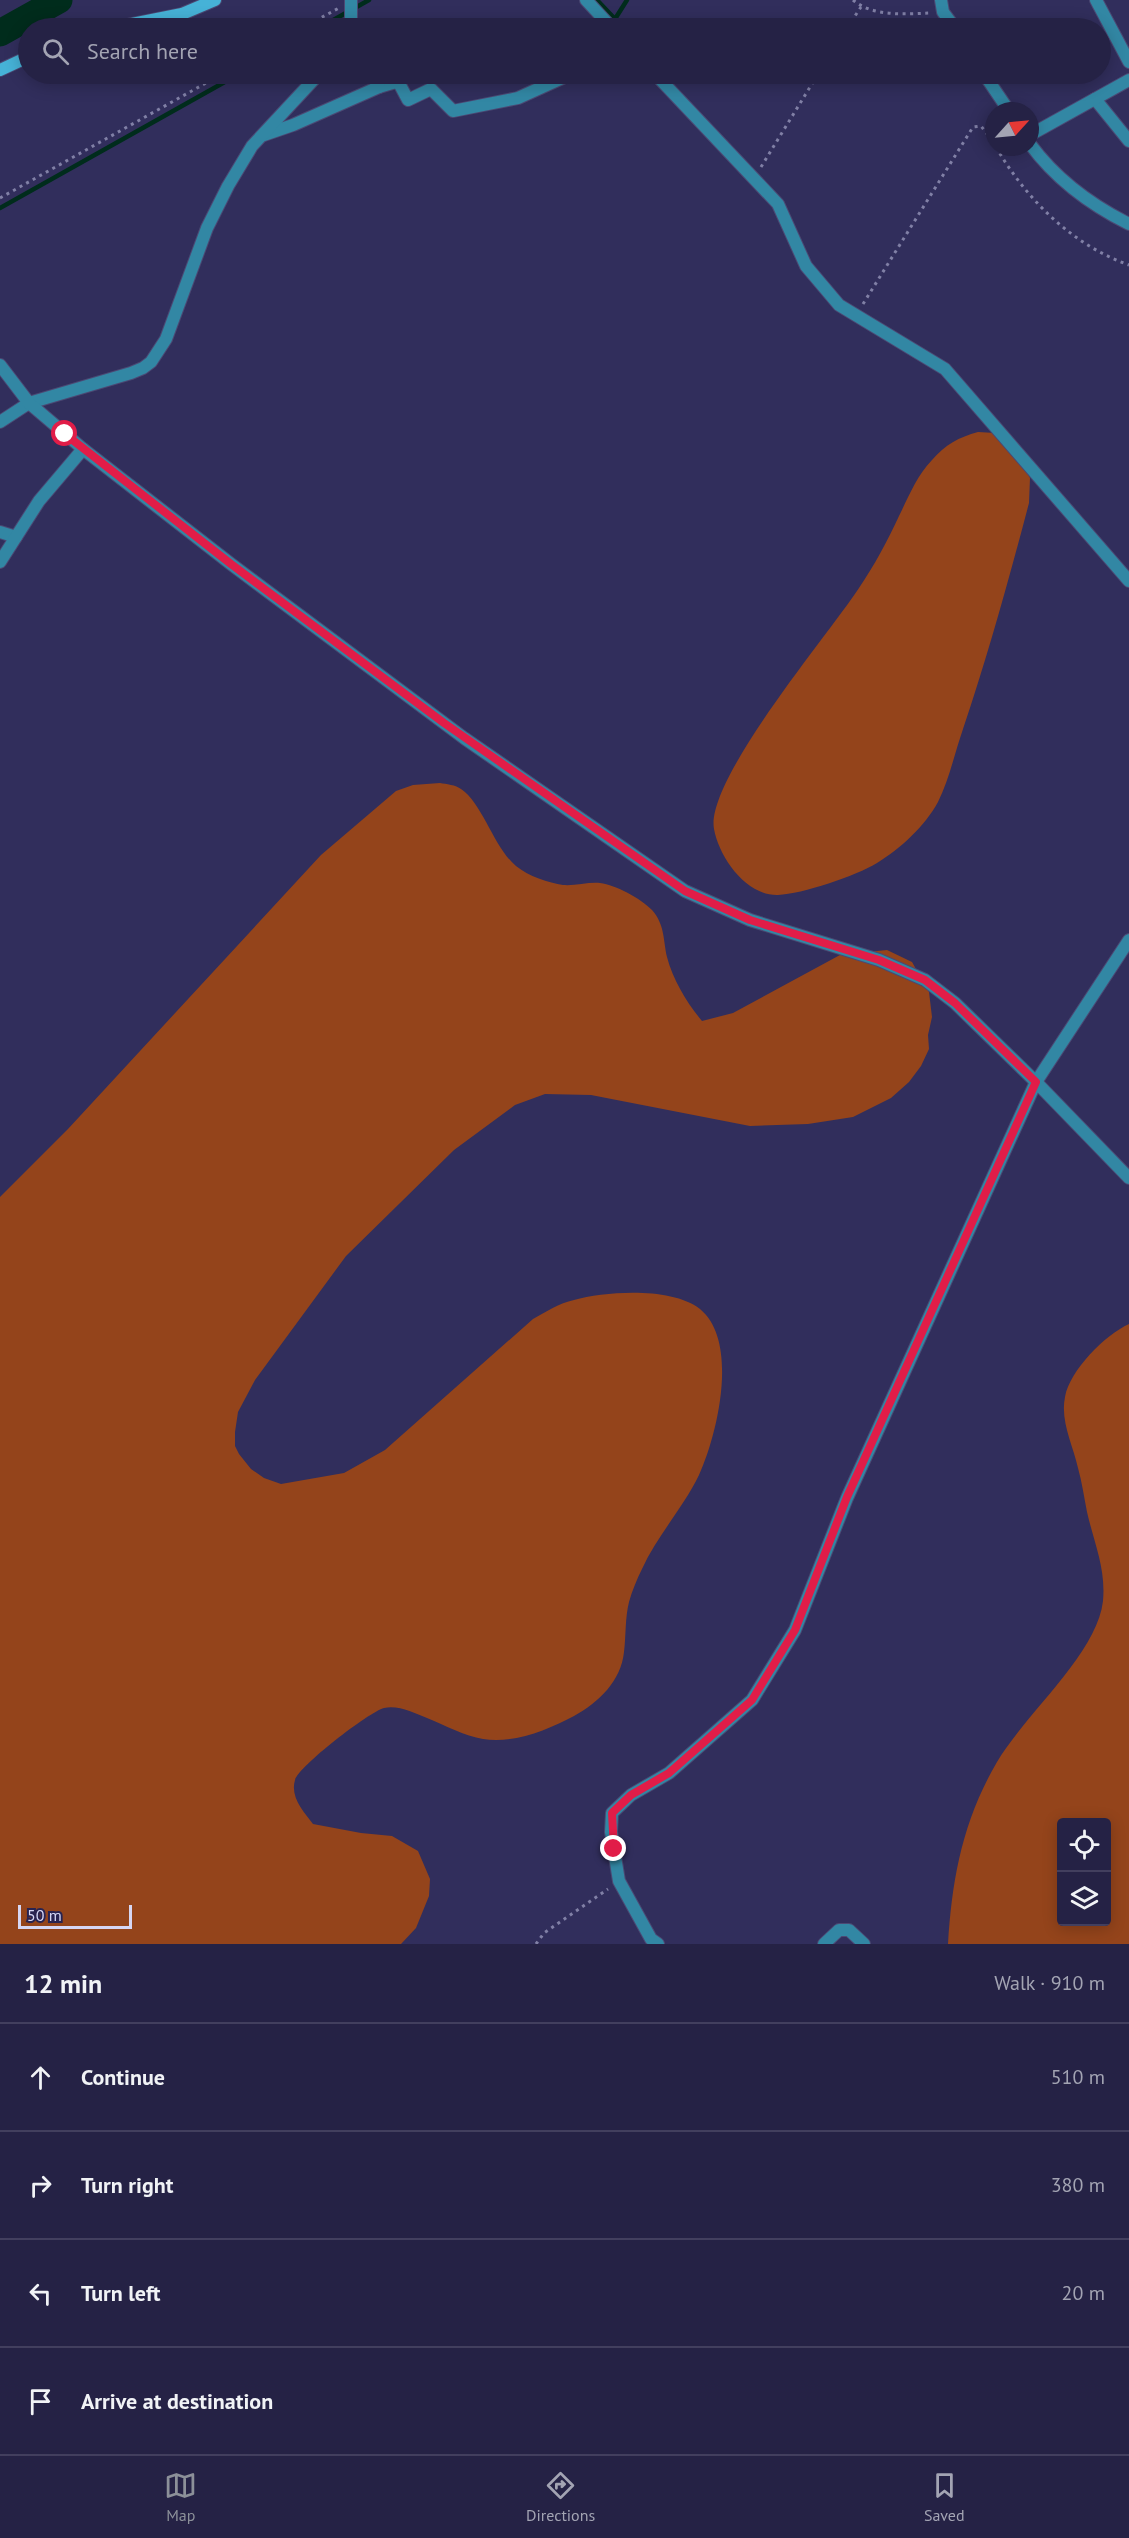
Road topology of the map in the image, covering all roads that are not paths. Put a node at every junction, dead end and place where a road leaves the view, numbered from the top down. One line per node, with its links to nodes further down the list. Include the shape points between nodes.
1 (215, 0): 5 (main road)
2 (351, 0): 6 (street)
3 (586, 0): 7 (street)
4 (1095, 0): 8 (street)
5 (162, 18)
6 (351, 18)
7 (603, 18)
8 (1105, 18)
9 (1111, 29): 11 (street)
10 (18, 62): 12 (main road)
11 (1129, 62)
12 (0, 70)
13 (1129, 80): 22 (street)
14 (310, 84): 25 (street)
15 (377, 84): 21 (street)
16 (389, 84): 21 (street)
17 (399, 84): 18 (street, via 408,100 431,89 453,111 518,98)
18 (550, 84)
19 (665, 84): 36 (street, via 778,204 806,266 838,305 945,369)
20 (991, 84): 23 (street)
21 (379, 87): 25 (street)
22 (1095, 99): 24 (street); 26 (street)
23 (1003, 102)
24 (1039, 130)
25 (262, 135): 30 (street, via 212,218 166,339 151,362 131,373)
26 (1129, 141)
27 (1039, 155): 28 (street, via 1065,182)
28 (1129, 224)
29 (0, 365): 30 (street)
30 (29, 403): 31 (street); 32 (street)
31 (0, 422)
32 (83, 449): 34 (street, via 39,501); 38 (street, via 454,731 685,891 750,920 879,960 925,980 955,1003)
33 (0, 532): 34 (street)
34 (16, 537): 35 (street)
35 (0, 562)
36 (1129, 581)
37 (1129, 940): 38 (street)
38 (1036, 1082): 39 (street); 40 (street, via 847,1497 795,1630 752,1700 669,1773 631,1795 612,1813 619,1881 651,1939)
39 (1129, 1178)
40 (658, 1944)
41 (825, 1944): 42 (street, via 839,1930 849,1930)
42 (864, 1944)

